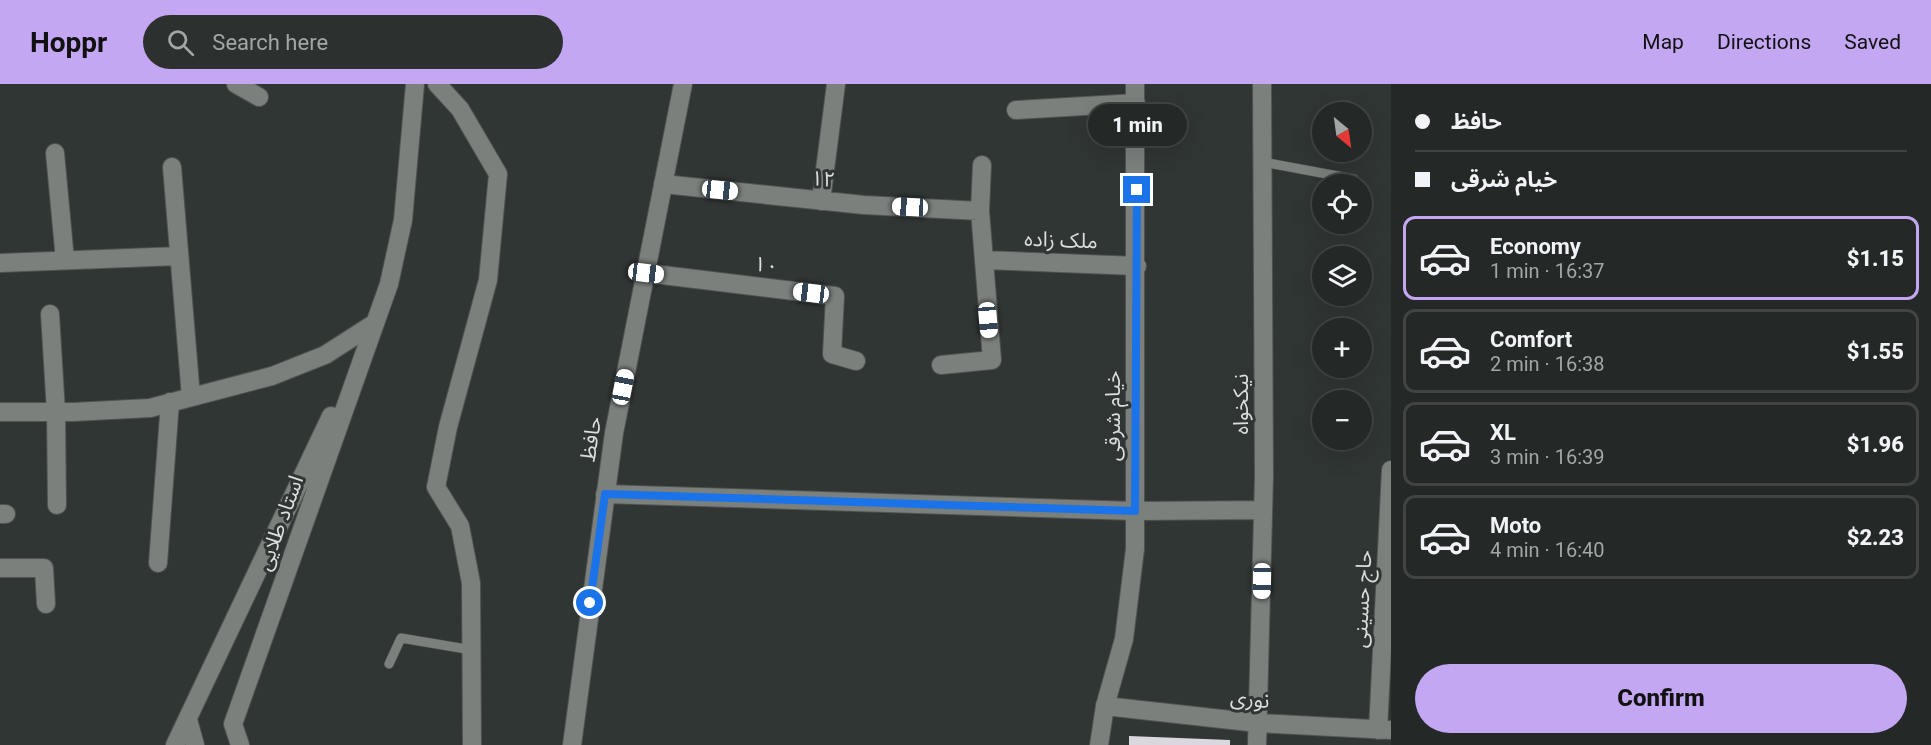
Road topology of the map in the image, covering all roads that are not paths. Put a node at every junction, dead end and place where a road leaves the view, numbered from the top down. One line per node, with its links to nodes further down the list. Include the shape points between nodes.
1 (236, 84): 8 (street)
2 (415, 84): 26 (street, استاد طلایی, via 403,220 389,285)
3 (437, 84): 41 (street, via 460,109 498,174 488,280 436,487 460,526 471,583)
4 (683, 84): 16 (street, حافظ)
5 (836, 84): 17 (street)
6 (1135, 84): 9 (street, خیام شرقی)
7 (1262, 84): 12 (street, نیکخواه)
8 (259, 98)
9 (1136, 103): 10 (street); 23 (street, خیام شرقی)
10 (1016, 110)
11 (55, 153): 20 (street)
12 (1263, 162): 15 (lane); 36 (street, نیکخواه)
13 (982, 165): 18 (street)
14 (172, 167): 19 (street)
15 (1331, 174)
16 (663, 184): 17 (street, ۱۲); 24 (street, حافظ)
17 (821, 201): 18 (street, ۱۲)
18 (980, 211): 21 (street)
19 (179, 256): 20 (street); 29 (street)
20 (65, 260): 22 (street)
21 (984, 260): 23 (street, ملک زاده); 28 (street, via 992,360)
22 (0, 263)
23 (1137, 266): 37 (street, خیام شرقی)
24 (646, 273): 27 (street, ۱۰, via 835,296 832,354); 34 (street, حافظ)
25 (50, 314): 32 (street)
26 (375, 322): 29 (street, via 325,356 272,376); 44 (street, استاد طلایی); 48 (street, استاد طلایی, via 232,724)
27 (856, 360)
28 (941, 364)
29 (191, 397): 30 (street)
30 (170, 402): 32 (street, via 150,408); 38 (street)
31 (0, 411): 32 (street)
32 (56, 412): 35 (street)
33 (1391, 470): 46 (street, حاج حسینی)
34 (605, 494): 37 (street); 47 (street, حافظ)
35 (57, 505)
36 (1263, 510): 37 (street); 45 (street, نیکخواه)
37 (1135, 511): 43 (street, خیام شرقی, via 1135,549 1124,639)
38 (158, 564)
39 (0, 568): 40 (street, via 44,568)
40 (46, 604)
41 (472, 650): 42 (lane, via 401,638); 51 (street)
42 (389, 664)
43 (1105, 706): 45 (street, نوری); 52 (street, خیام شرقی)
44 (188, 720): 49 (street, استاد طلایی); 50 (street)
45 (1258, 723): 46 (street, نوری); 53 (street, نیکخواه)
46 (1385, 730)
47 (571, 741)
48 (236, 743)
49 (175, 745)
50 (195, 745)
51 (472, 745)
52 (1099, 745)
53 (1257, 745)

